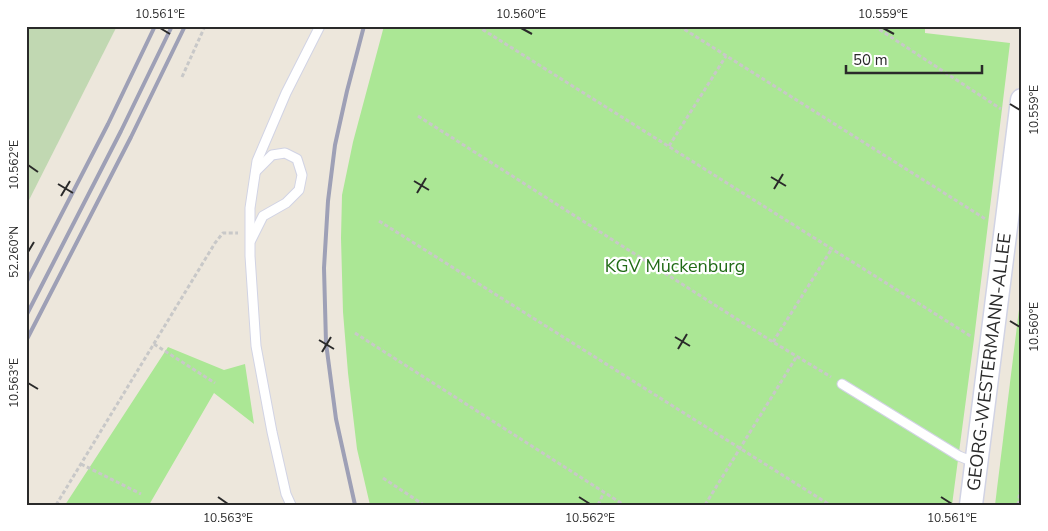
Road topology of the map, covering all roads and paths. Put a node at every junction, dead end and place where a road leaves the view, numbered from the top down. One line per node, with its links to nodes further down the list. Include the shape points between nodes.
1 (205, 26): 7 (path)
2 (320, 26): 11 (lane, via 286,93 257,161)
3 (477, 26): 10 (path)
4 (679, 26): 6 (path)
5 (874, 26): 8 (path)
6 (726, 56): 10 (path); 13 (path)
7 (182, 77)
8 (1012, 105): 24 (street, GEORG-WESTERMANN-ALLEE)
9 (418, 116): 18 (path)
10 (669, 146): 15 (path)
11 (256, 171): 14 (lane, via 250,208); 14 (lane, via 272,155 285,153 297,159 302,175 299,190 286,203 263,216)
12 (379, 221): 23 (path)
13 (990, 221)
14 (250, 242): 19 (path, via 243,234 223,233); 31 (lane, via 256,346 272,432)
15 (831, 250): 17 (path); 18 (path)
16 (355, 333): 28 (path)
17 (975, 339)
18 (773, 342): 20 (path)
19 (154, 344): 21 (path); 25 (path)
20 (797, 356): 22 (path); 23 (path)
21 (215, 383)
22 (842, 384): 24 (lane, via 958,456)
23 (740, 447): 35 (path); 36 (path)
24 (976, 463): 37 (street, GEORG-WESTERMANN-ALLEE)
25 (81, 464): 29 (path); 30 (path)
26 (382, 478): 32 (path)
27 (1022, 478): 38 (path)
28 (604, 492): 33 (path); 34 (path)
29 (141, 494)
30 (56, 505)
31 (291, 505)
32 (424, 505)
33 (598, 505)
34 (624, 505)
35 (705, 505)
36 (830, 505)
37 (971, 505)
38 (1018, 505)

